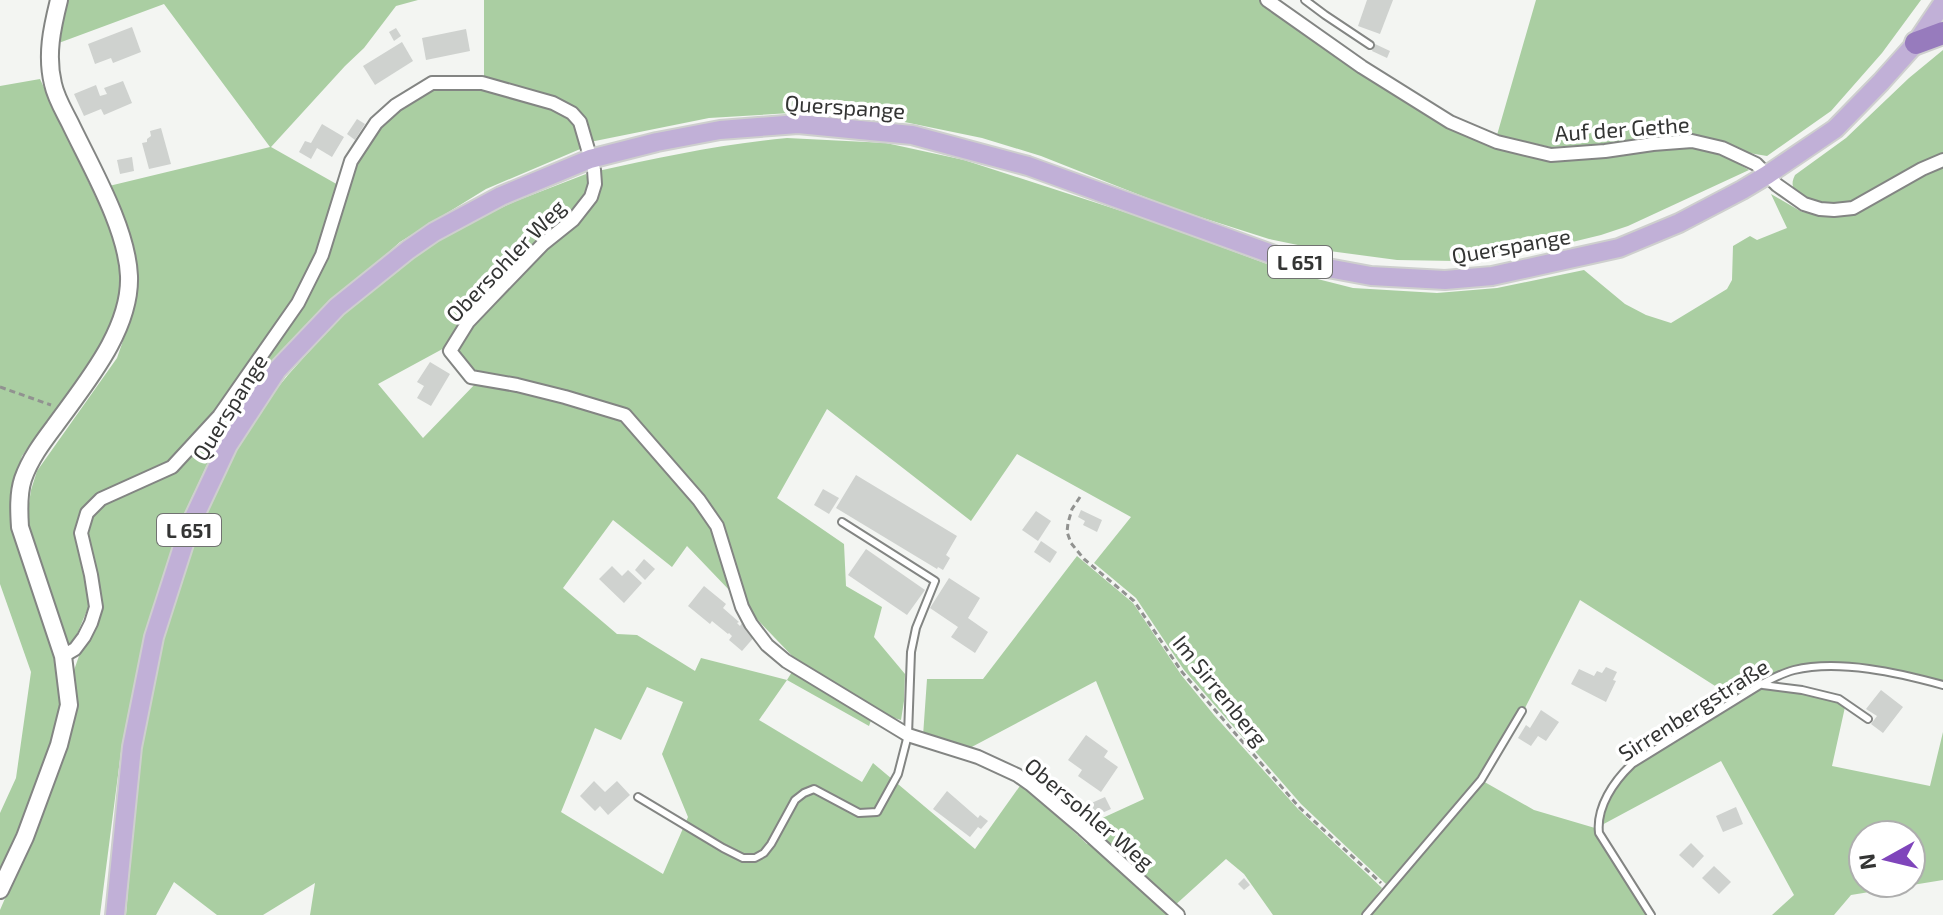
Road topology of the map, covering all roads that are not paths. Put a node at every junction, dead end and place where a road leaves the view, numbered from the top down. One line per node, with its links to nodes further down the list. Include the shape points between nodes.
1 (59, 0): 12 (street, via 49,58 53,86 121,231 129,277 124,309 106,353 32,457 22,481 20,527)
2 (1267, 0): 10 (street, Auf der Gethe, via 1450,122 1497,142 1551,155 1692,141 1722,148)
3 (1305, 0): 7 (lane)
4 (1943, 3): 6 (main road, Querspange / L 651)
5 (1943, 33): 6 (highway)
6 (1916, 43): 10 (main road, Querspange / L 651, via 1835,129)
7 (1370, 45)
8 (590, 159): 10 (main road, Querspange / L 651, via 756,126 798,124 912,135 1028,166 1290,260 1371,276 1433,280 1492,276 1619,248 1679,223); 12 (street, Obersohler Weg, via 580,122 572,113 482,83 432,83 376,123 351,161 322,255 298,303 219,416 172,467 101,499 87,513 81,533 96,607 84,637); 17 (street, Obersohler Weg, via 595,184 591,197 468,322 450,351 471,377 625,415 717,526 742,607 767,645); 20 (main road, Querspange / L 651, via 501,196 408,250 337,307 277,370 228,445 189,528 154,637 132,747)
9 (1943, 160): 10 (street, Auf der Gethe, via 1841,210 1804,204)
10 (1767, 175)
11 (842, 522): 17 (lane, via 935,581 911,652)
12 (63, 656): 19 (street, via 69,705 62,731 25,837)
13 (1761, 685): 14 (lane, Sirrenbergstraße, via 1796,670 1824,667 1885,671); 16 (lane, via 1839,699); 23 (lane, Sirrenbergstraße, via 1632,764 1611,789 1599,833)
14 (1943, 685)
15 (1522, 711): 22 (lane, via 1481,780)
16 (1868, 719)
17 (908, 735): 18 (lane, via 898,774 877,812 859,813 814,789 795,800 771,844 755,858 723,848); 21 (street, Obersohler Weg, via 978,757 1024,779)
18 (638, 797)
19 (0, 890)
20 (115, 915)
21 (1178, 915)
22 (1366, 915)
23 (1651, 915)

